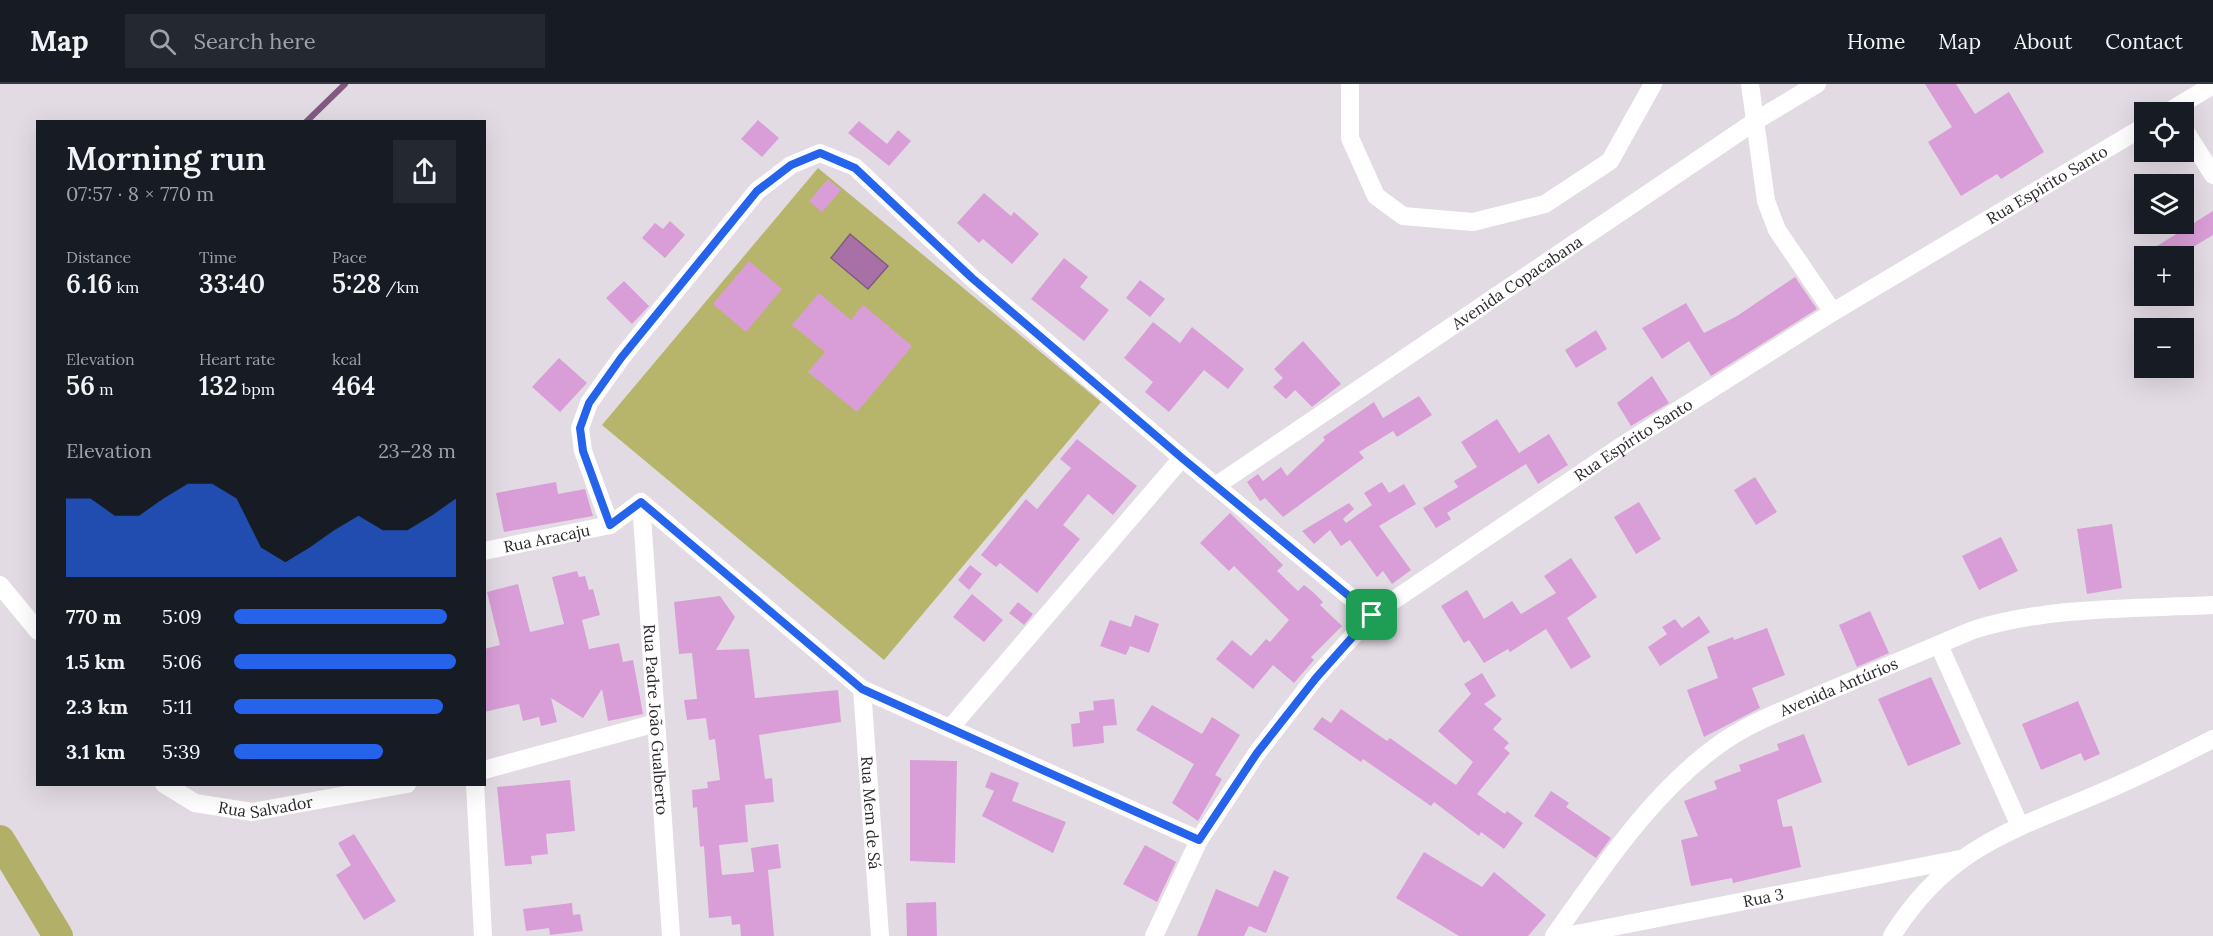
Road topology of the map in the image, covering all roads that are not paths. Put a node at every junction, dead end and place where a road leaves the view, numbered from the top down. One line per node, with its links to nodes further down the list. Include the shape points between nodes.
1 (1350, 84): 2 (street, via 1350,138 1376,196 1403,216 1473,222 1545,204 1610,161)
2 (1653, 84)
3 (1750, 84): 7 (street)
4 (1817, 84): 7 (street, Avenida Copacabana)
5 (2213, 85): 6 (street)
6 (2187, 102)
7 (1757, 120): 11 (street, via 1766,201 1777,230); 13 (street, Avenida Copacabana)
8 (2134, 133): 11 (street, Rua Espírito Santo)
9 (2194, 145): 10 (street)
10 (2213, 175)
11 (1833, 312): 19 (street, Rua Espírito Santo, via 1623,445)
12 (1182, 458): 13 (street); 15 (street, Rua Aracaju, via 972,278 855,168 820,153 791,165 757,191 589,403 580,428 583,451); 24 (street)
13 (1217, 485): 19 (street)
14 (641, 502): 15 (street, Rua Aracaju); 22 (street); 23 (street, Rua Padre João Gualberto)
15 (610, 525): 16 (street, Rua Aracaju)
16 (486, 551)
17 (0, 585): 20 (street)
18 (2213, 605): 21 (street, Avenida Antúrios, via 2041,614 2006,620)
19 (1372, 615): 32 (street, Rua Espírito Santo, via 1257,753)
20 (36, 630)
21 (1939, 645): 30 (street); 39 (street, Avenida Antúrios, via 1765,718 1724,741 1651,808 1597,874)
22 (862, 689): 24 (street); 37 (street, Rua Mem de Sá)
23 (656, 723): 26 (street); 36 (street, Rua Padre João Gualberto)
24 (951, 727): 32 (street)
25 (2213, 739): 30 (street, Rua 3, via 2115,787)
26 (486, 769)
27 (167, 786): 28 (street, Rua Salvador, via 195,803 252,812)
28 (396, 786)
29 (475, 786): 35 (street)
30 (2020, 826): 33 (street, Rua 3)
31 (0, 840): 34 (highway)
32 (1199, 840): 38 (street, Rua Espírito Santo)
33 (1960, 860): 40 (street, Rua 3); 41 (street, Rua 3, via 1910,907)
34 (58, 936)
35 (483, 936)
36 (671, 936)
37 (880, 936)
38 (1154, 936)
39 (1554, 936)
40 (1566, 936)
41 (1892, 936)

